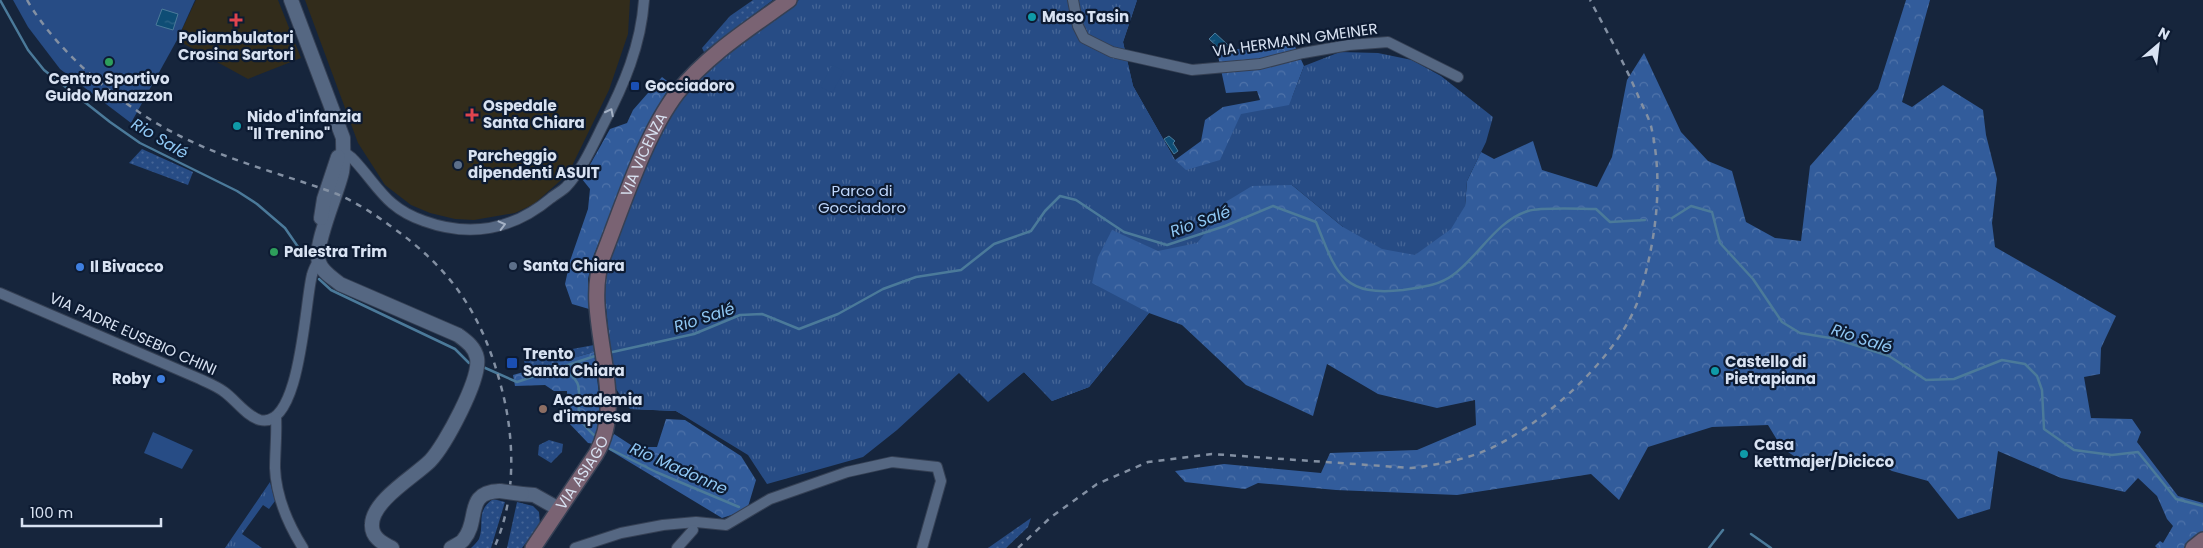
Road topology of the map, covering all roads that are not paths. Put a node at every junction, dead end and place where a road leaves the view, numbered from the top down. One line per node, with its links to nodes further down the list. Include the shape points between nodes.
1 (291, 0): 6 (street, via 340,125)
2 (644, 0): 6 (street, one-way to 2, via 386,199 425,222 454,228 484,229 512,223 539,209 566,187 582,164 631,65)
3 (788, 0): 9 (main road, VIA VICENZA, via 713,56 686,82 651,137 599,266 596,282)
4 (1073, 0): 5 (street, VIA HERMANN GMEINER, via 1084,38 1112,52 1192,70 1260,64 1340,46 1388,42)
5 (1458, 77)
6 (343, 150): 7 (street, via 324,199)
7 (318, 261): 10 (street, via 312,276 296,370 284,405); 15 (street, via 324,271 340,284 458,335 477,356 473,380 445,443 390,495 375,514 373,532)
8 (0, 293): 10 (street, VIA PADRE EUSEBIO CHINI, via 200,379 224,392 254,418)
9 (604, 361): 11 (main road, VIA ASIAGO, via 608,410 604,439)
10 (276, 417): 14 (street, via 278,488 286,514)
11 (559, 509): 16 (street, bridge, via 534,495 489,491 477,501 464,541); 17 (main road, VIA ASIAGO)
12 (693, 530): 19 (street)
13 (2203, 540): 21 (main road)
14 (303, 548)
15 (392, 548)
16 (452, 548)
17 (533, 548)
18 (575, 548): 20 (street, via 620,533 663,525 726,524 770,499 847,472 892,462 937,467 941,481)
19 (677, 548)
20 (922, 548)
21 (2193, 548)

